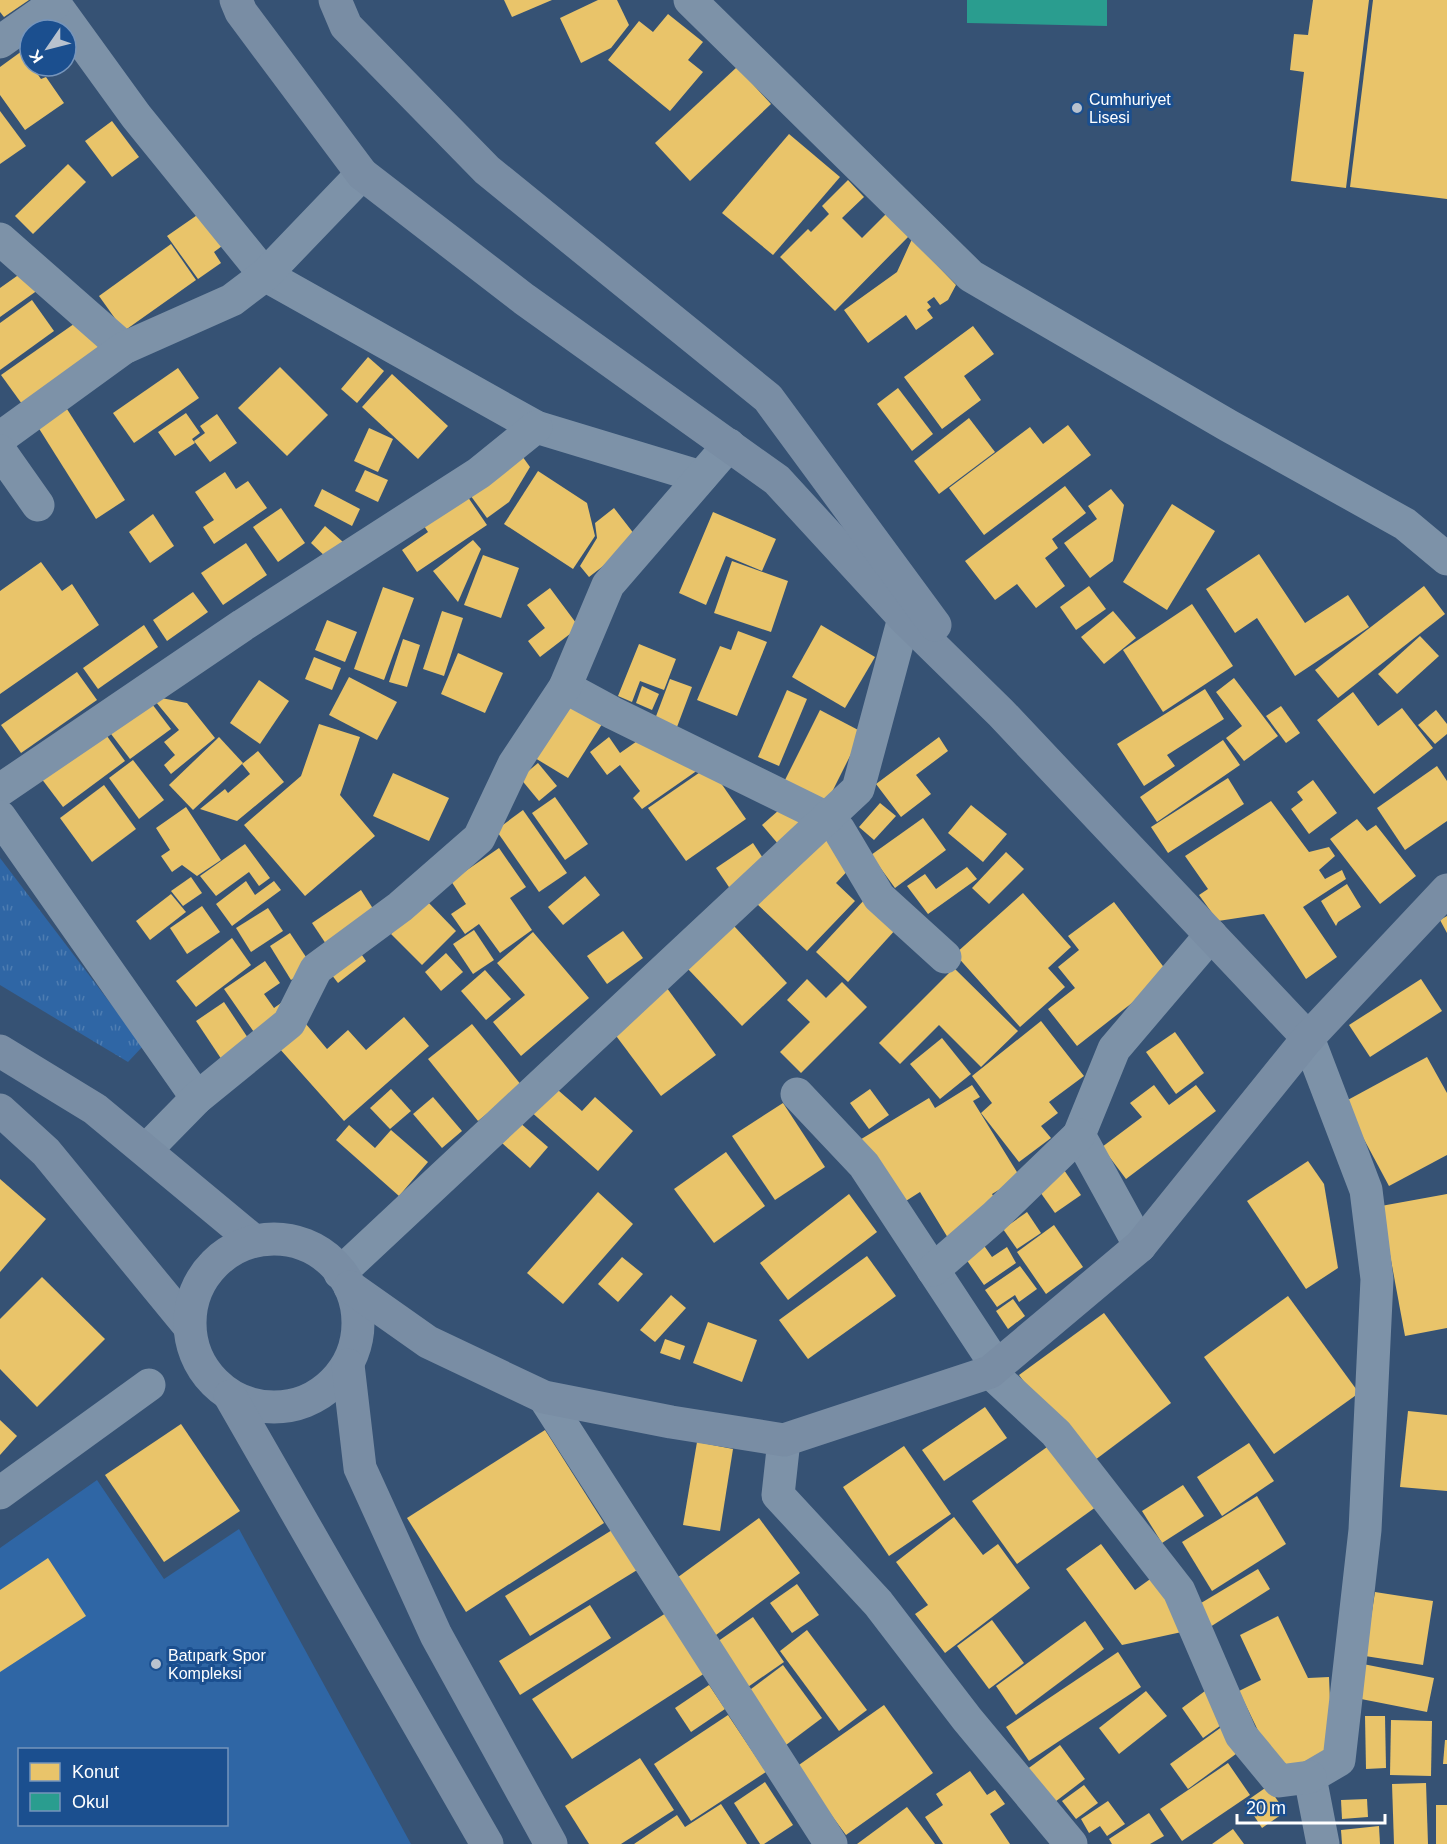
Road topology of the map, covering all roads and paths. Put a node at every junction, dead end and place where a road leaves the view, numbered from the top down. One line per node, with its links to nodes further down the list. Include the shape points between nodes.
1 (236, 0): 6 (main road)
2 (335, 0): 19 (main road, via 345,26 487,170 768,398)
3 (690, 0): 16 (street, via 971,276 1405,524)
4 (53, 2): 5 (street); 8 (street, via 136,116)
5 (0, 42)
6 (362, 174): 8 (street); 12 (main road, via 524,299)
7 (0, 240): 9 (street)
8 (265, 275): 9 (street, via 232,300); 10 (street)
9 (124, 348): 11 (street)
10 (536, 427): 14 (street); 20 (street, via 479,473 243,625)
11 (0, 438)
12 (729, 445): 14 (street); 17 (main road, via 777,480)
13 (0, 451): 15 (street)
14 (701, 477): 18 (street, via 608,585)
15 (38, 505)
16 (1447, 559)
17 (904, 618): 19 (main road); 22 (street, via 858,789)
18 (565, 687): 22 (street); 29 (street, via 514,764 478,838 400,907 316,969 289,1023)
19 (1001, 713): 24 (main road)
20 (0, 790)
21 (0, 817): 29 (street)
22 (827, 818): 25 (street, via 879,897); 36 (street)
23 (1447, 890): 26 (main road)
24 (1211, 935): 26 (main road); 31 (street, via 1114,1048)
25 (945, 957)
26 (1308, 1038): 34 (main road); 45 (street, via 1366,1190 1377,1279 1365,1530 1338,1760)
27 (0, 1051): 32 (main road, via 95,1109)
28 (797, 1094): 35 (street, via 864,1165)
29 (197, 1098): 32 (street)
30 (0, 1110): 37 (main road, via 46,1152)
31 (1079, 1135): 34 (street); 35 (street)
32 (146, 1150): 33 (main road)
33 (254, 1241): 36 (main road, via 282,1239 310,1247 333,1263); 37 (main road, via 228,1252 207,1271 194,1295)
34 (1140, 1246): 39 (main road)
35 (933, 1270): 39 (street)
36 (345, 1280): 38 (main road, via 358,1313 356,1340); 42 (main road, via 428,1342)
37 (189, 1326): 41 (main road, via 195,1353 210,1378)
38 (348, 1365): 41 (main road, via 330,1386 308,1400 283,1407 255,1406); 47 (main road, via 360,1468 436,1635)
39 (994, 1370): 43 (main road); 45 (street, via 1056,1433 1179,1591 1241,1735 1279,1781)
40 (149, 1385): 44 (street)
41 (230, 1396): 46 (main road)
42 (544, 1397): 43 (main road); 48 (street)
43 (784, 1440): 49 (street, via 778,1495 878,1603 967,1719)
44 (0, 1493)
45 (1310, 1777): 50 (street)
46 (487, 1844)
47 (551, 1844)
48 (831, 1844)
49 (1071, 1844)
50 (1323, 1844)

